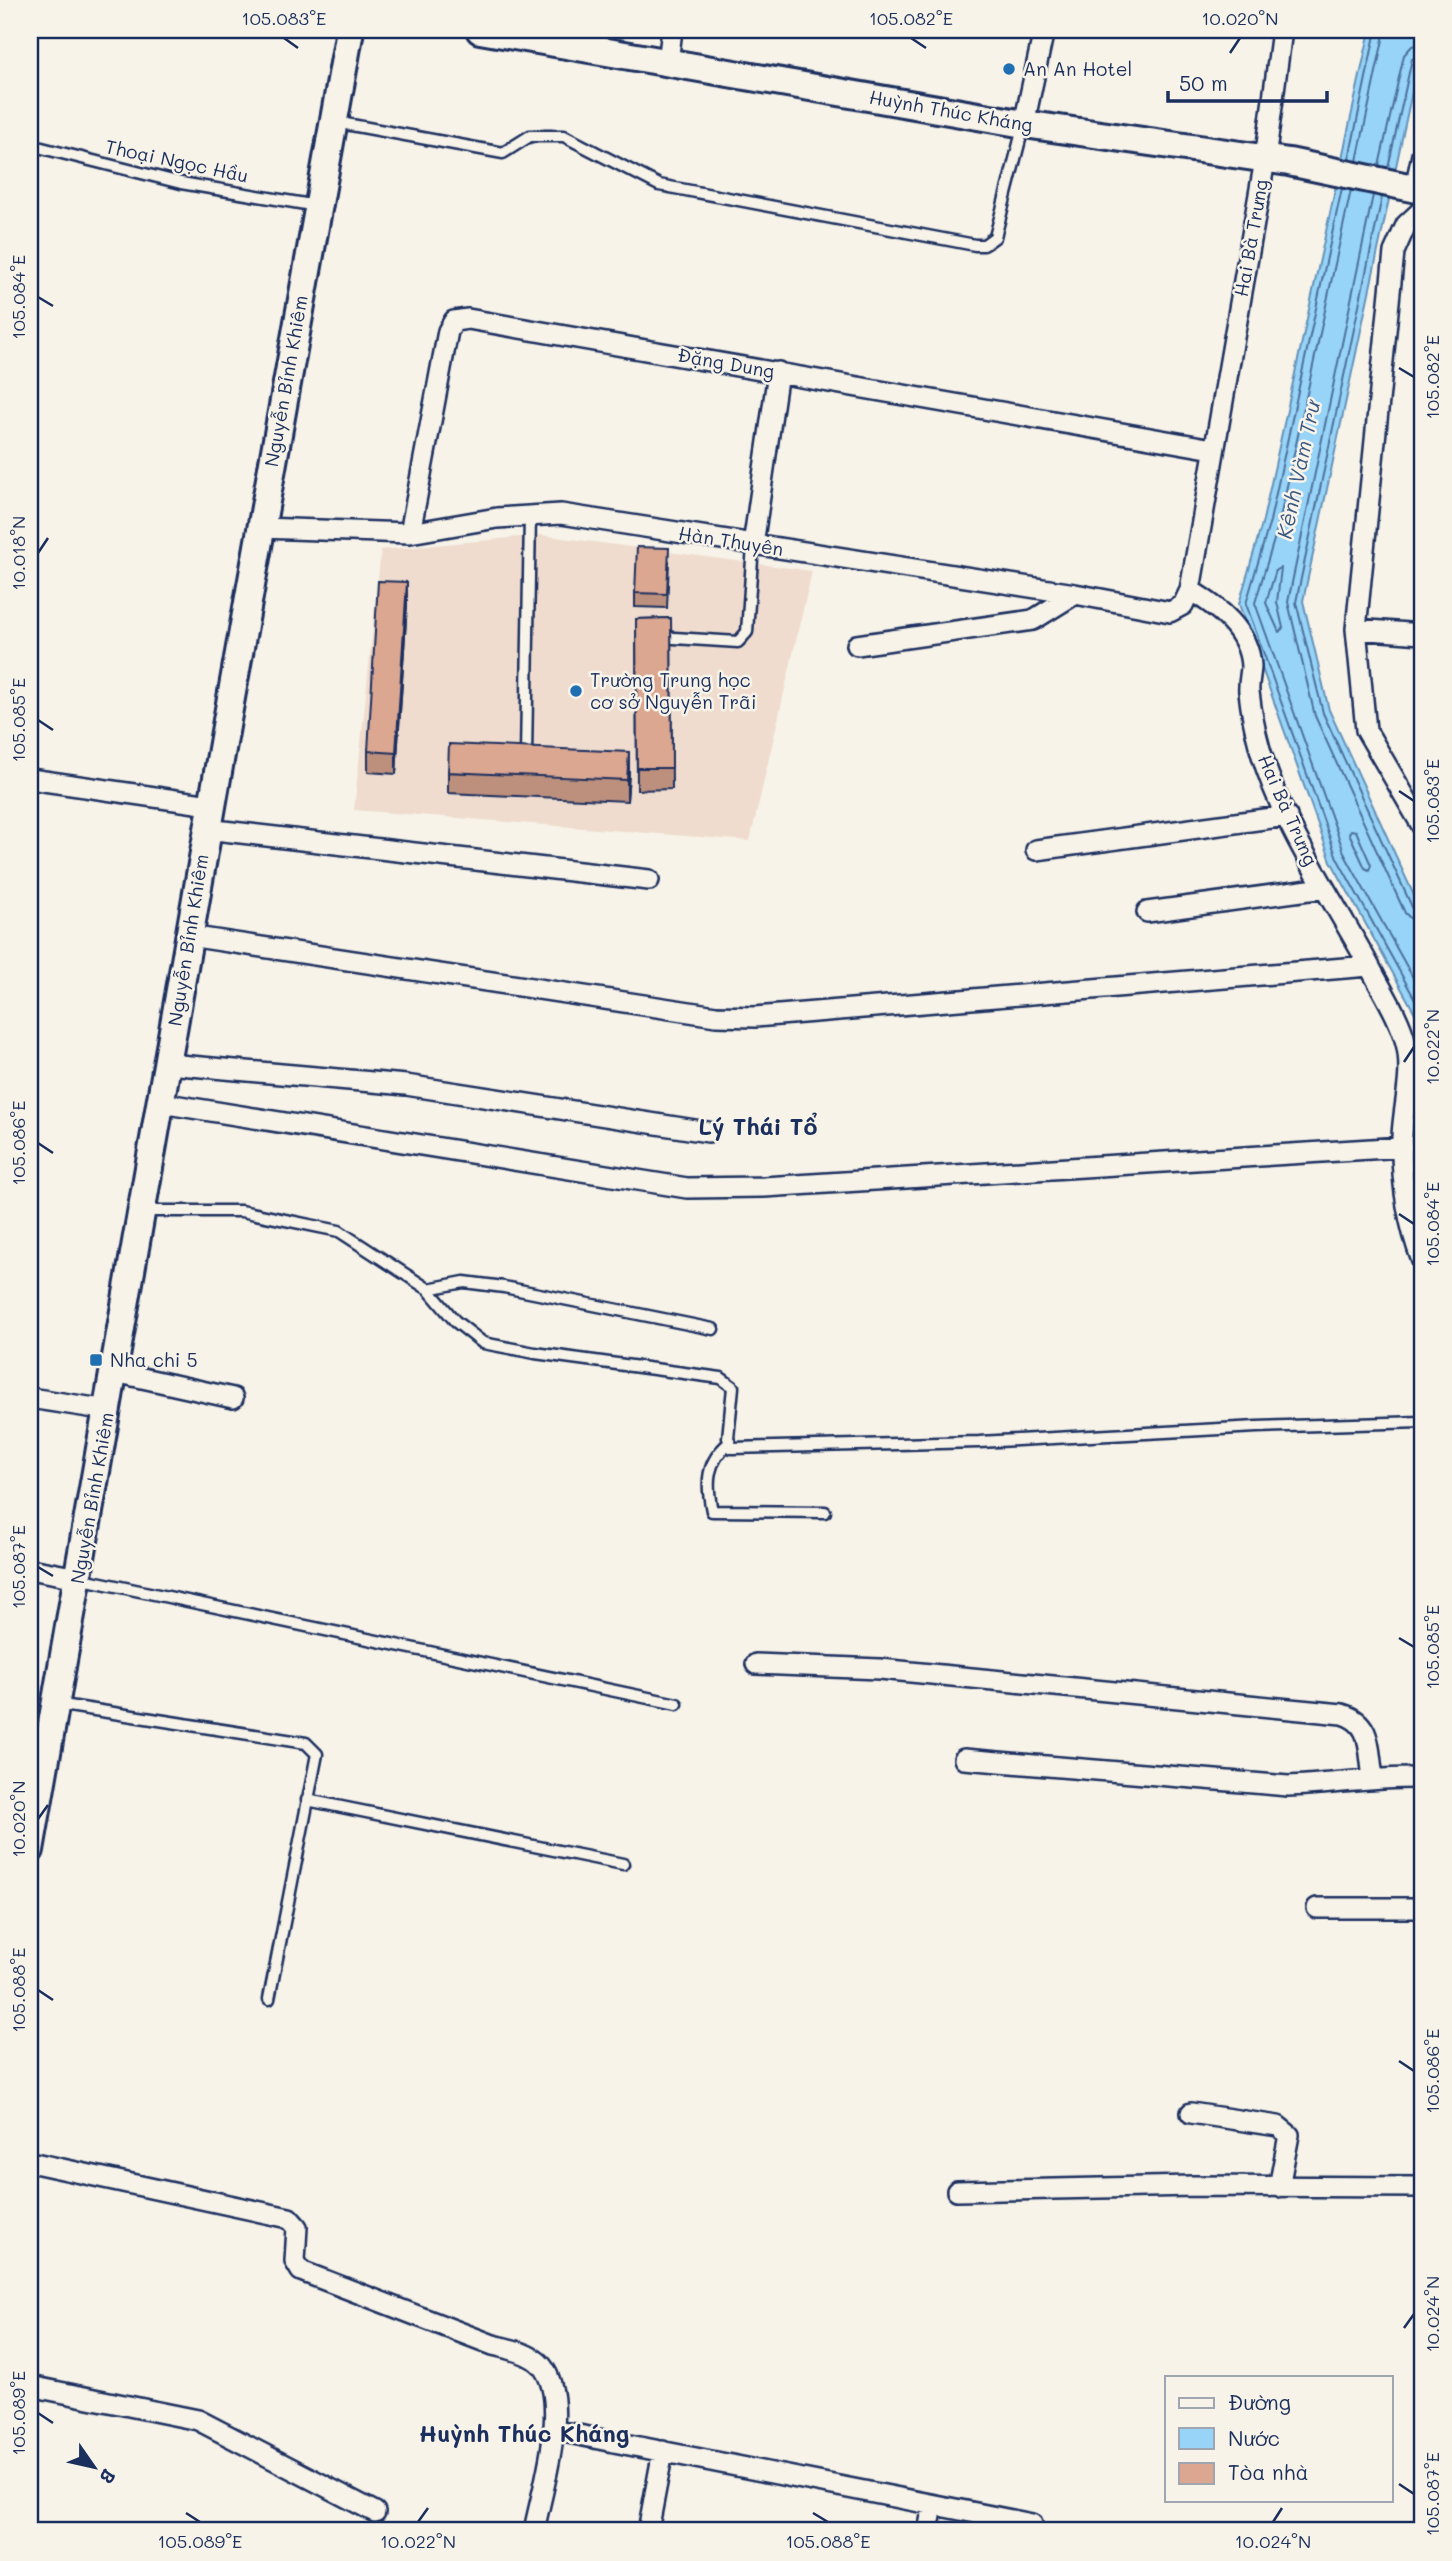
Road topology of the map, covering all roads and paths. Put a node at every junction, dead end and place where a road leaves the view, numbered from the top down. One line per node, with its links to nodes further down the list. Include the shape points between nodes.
1 (350, 30): 7 (main road, Nguyễn Bỉnh Khiêm)
2 (480, 30): 6 (main road, Huỳnh Thúc Kháng)
3 (672, 30): 6 (street)
4 (1044, 30): 8 (street)
5 (1282, 30): 11 (street, Hai Bà Trưng)
6 (667, 62): 8 (main road, Huỳnh Thúc Kháng)
7 (333, 122): 8 (lane, via 503,153 530,135 564,136 659,185 975,245 995,237); 13 (main road, Nguyễn Bỉnh Khiêm)
8 (1024, 124): 11 (main road, Huỳnh Thúc Kháng)
9 (30, 145): 13 (lane, Thoại Ngọc Hầu, via 181,183)
10 (1422, 155): 12 (street)
11 (1277, 161): 12 (main road, Huỳnh Thúc Kháng); 15 (street, Hai Bà Trưng)
12 (1414, 193): 22 (street, via 1394,252)
13 (318, 206): 17 (main road, Nguyễn Bỉnh Khiêm)
14 (778, 372): 15 (street, Đặng Dung); 18 (street, Đặng Dung, via 468,318 454,321 448,331); 19 (street)
15 (1213, 449): 20 (street, Hai Bà Trưng)
16 (530, 514): 18 (street, Hàn Thuyên); 19 (street, Hàn Thuyên, via 561,514); 26 (lane)
17 (260, 528): 18 (street, Hàn Thuyên); 29 (main road, Nguyễn Bỉnh Khiêm)
18 (410, 533)
19 (753, 545): 21 (street, Hàn Thuyên); 24 (lane, via 747,632 738,642)
20 (1190, 590): 21 (street, Hàn Thuyên, via 1183,605 1170,612); 28 (street, Hai Bà Trưng, via 1229,620 1245,644 1261,749)
21 (1075, 594): 25 (street, via 1033,620)
22 (1356, 629): 23 (street); 30 (street, via 1366,730)
23 (1422, 634)
24 (649, 637)
25 (857, 645)
26 (526, 757)
27 (30, 779): 29 (street)
28 (1286, 816): 31 (street); 33 (street, Hai Bà Trưng)
29 (208, 817): 32 (street); 35 (main road, Nguyễn Bỉnh Khiêm)
30 (1422, 826)
31 (1035, 850)
32 (649, 880)
33 (1324, 888): 34 (street); 36 (street, Hai Bà Trưng)
34 (1147, 912)
35 (189, 936): 36 (street, via 716,1016 755,1017); 37 (main road, Nguyễn Bỉnh Khiêm)
36 (1369, 967): 40 (street, Hai Bà Trưng, via 1406,1042 1409,1066)
37 (168, 1064): 38 (main road, Nguyễn Bỉnh Khiêm); 39 (street, via 406,1085)
38 (161, 1103): 40 (street, via 687,1188); 41 (main road, Nguyễn Bỉnh Khiêm)
39 (708, 1132)
40 (1403, 1147): 42 (street, Hai Bà Trưng, via 1404,1197)
41 (143, 1211): 43 (lane, via 241,1212 339,1231); 45 (main road, Nguyễn Bỉnh Khiêm)
42 (1422, 1262)
43 (428, 1289): 44 (lane, via 464,1282 504,1287); 50 (lane, via 455,1321 483,1343 721,1378 733,1387)
44 (713, 1329)
45 (115, 1372): 47 (street); 48 (main road, Nguyễn Bỉnh Khiêm)
46 (30, 1398): 48 (street)
47 (233, 1398)
48 (108, 1410): 53 (main road, Nguyễn Bỉnh Khiêm)
49 (1422, 1422): 50 (lane, via 979,1442 732,1448)
50 (729, 1443): 51 (lane, via 714,1455 709,1473 712,1511)
51 (825, 1512)
52 (30, 1569): 53 (street)
53 (78, 1578): 55 (main road, Nguyễn Bỉnh Khiêm); 56 (lane)
54 (756, 1664): 58 (street, via 880,1669 1342,1714 1357,1718 1365,1728)
55 (56, 1704): 60 (lane, via 306,1743 317,1754); 61 (main road, Nguyễn Bỉnh Khiêm)
56 (677, 1704)
57 (964, 1759): 58 (street, via 1288,1786)
58 (1373, 1777): 59 (street)
59 (1422, 1778)
60 (307, 1800): 63 (lane); 66 (lane)
61 (33, 1813): 62 (main road, Nguyễn Bỉnh Khiêm)
62 (30, 1850)
63 (623, 1864)
64 (1317, 1908): 65 (street)
65 (1422, 1908)
66 (268, 1999)
67 (1191, 2113): 69 (street, via 1286,2130 1289,2135)
68 (30, 2162): 73 (street, via 289,2218 297,2227 295,2261 301,2271 515,2350 541,2364 553,2384)
69 (1279, 2187): 70 (street); 71 (street)
70 (1422, 2187)
71 (957, 2190)
72 (30, 2386): 76 (street, via 198,2420)
73 (553, 2430): 74 (street); 78 (street)
74 (663, 2451): 75 (street); 79 (street)
75 (933, 2506): 77 (street); 80 (street)
76 (375, 2512)
77 (1032, 2524)
78 (534, 2531)
79 (648, 2531)
80 (928, 2531)

